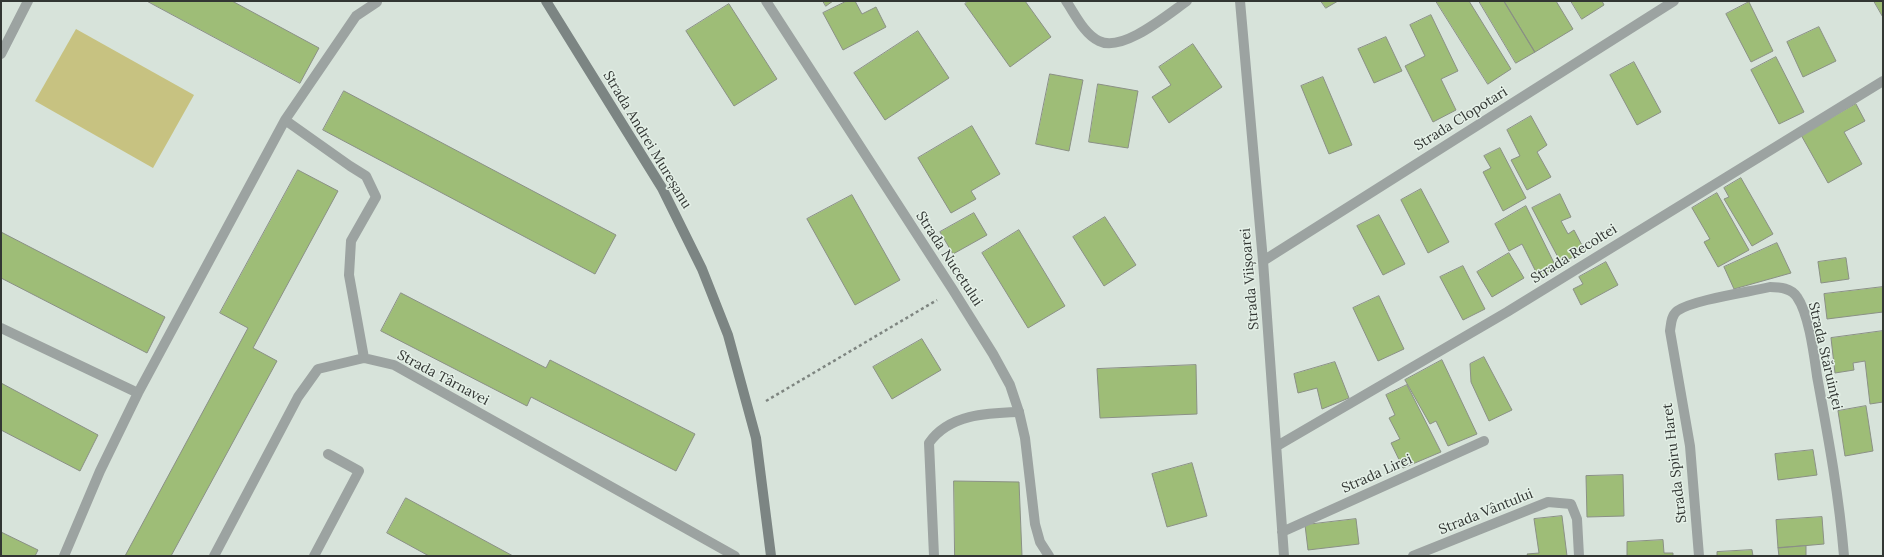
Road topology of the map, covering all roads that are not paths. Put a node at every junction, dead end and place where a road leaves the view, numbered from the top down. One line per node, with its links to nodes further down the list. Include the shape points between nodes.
1 (28, 1): 9 (street)
2 (377, 1): 11 (street, via 356,16)
3 (546, 1): 26 (street, Strada Andrei Mureșanu, via 666,194 702,269 725,327 756,438)
4 (766, 1): 17 (street, Strada Nucetului, via 993,354 1010,385)
5 (1066, 1): 6 (street, via 1089,34 1109,45 1121,43 1136,35)
6 (1187, 1)
7 (1240, 1): 12 (street, Strada Viișoarei)
8 (1674, 1): 12 (street, Strada Clopotari)
9 (1, 54)
10 (1882, 83): 19 (street, Strada Recoltei, via 1506,312)
11 (285, 120): 15 (street, via 366,176 376,196 351,241 349,275); 16 (street)
12 (1263, 261): 19 (street, Strada Viișoarei)
13 (1672, 318): 32 (street, Strada Spiru Haret, via 1670,331 1690,446); 33 (street, Strada Stăruinței, via 1676,312 1701,302 1770,287 1781,287 1797,296 1814,356 1838,498)
14 (1, 328): 16 (street)
15 (364, 358): 23 (street, Strada Târnavei, via 318,369 298,397); 25 (street, Strada Târnavei, via 394,365)
16 (138, 393): 22 (street, via 100,470)
17 (1019, 412): 27 (street, via 991,413 962,419 937,431 928,443); 28 (street, Strada Nucetului, via 1025,438 1035,524 1040,542)
18 (1484, 441): 21 (street, Strada Lirei)
19 (1277, 446): 21 (street, Strada Viișoarei)
20 (328, 454): 24 (street, via 359,471)
21 (1282, 532): 29 (street, Strada Viișoarei)
22 (64, 556)
23 (214, 556)
24 (314, 556)
25 (735, 556)
26 (771, 556)
27 (934, 556)
28 (1048, 556)
29 (1284, 556)
30 (1413, 556): 31 (street, Strada Vântului, via 1548,502 1571,504 1577,519)
31 (1579, 556)
32 (1699, 556)
33 (1844, 556)

